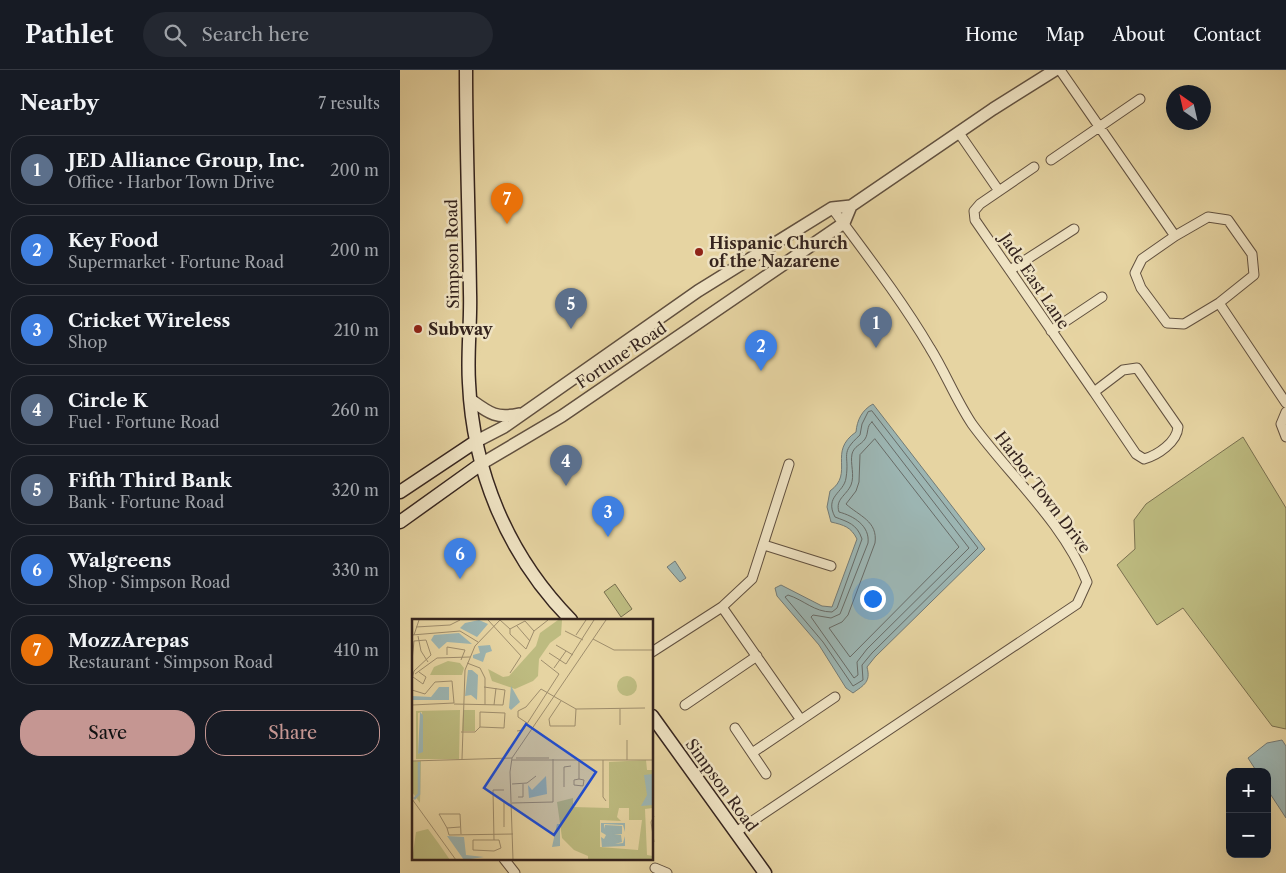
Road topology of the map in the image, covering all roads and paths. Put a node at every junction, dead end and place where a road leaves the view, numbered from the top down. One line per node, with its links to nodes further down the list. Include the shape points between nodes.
1 (466, 70): 20 (main road, Simpson Road)
2 (1055, 70): 6 (street, Fortune Road)
3 (1060, 70): 5 (street)
4 (1140, 99): 5 (street)
5 (1099, 127): 7 (street); 14 (street)
6 (959, 133): 9 (street); 10 (street, Fortune Road)
7 (1051, 160)
8 (1034, 167): 9 (street, Jade East Lane)
9 (999, 191): 15 (street, Jade East Lane, via 974,211 975,220)
10 (851, 206): 11 (street, Fortune Road); 12 (street)
11 (832, 208): 12 (street, Harbor Town Drive); 23 (street, Fortune Road, via 698,291)
12 (844, 223): 26 (street, Fortune Road, via 562,416); 43 (street, Harbor Town Drive, via 931,348 972,422 1056,529 1088,582 1077,604)
13 (1074, 229): 15 (street)
14 (1175, 236): 17 (street, via 1208,216 1228,220 1252,254 1254,275); 17 (street, via 1142,259 1135,274 1141,288 1168,323 1184,324)
15 (1010, 270): 18 (street, Jade East Lane)
16 (1102, 296): 18 (street)
17 (1219, 303): 21 (street)
18 (1051, 331): 19 (street, Jade East Lane)
19 (1094, 392): 19 (street, Jade East Lane, via 1123,370 1137,368 1178,427 1173,441 1144,459 1136,454)
20 (471, 400): 23 (street, via 494,416); 25 (main road, Simpson Road)
21 (1286, 403)
22 (1286, 412): 24 (street, via 1281,424)
23 (524, 413): 25 (street, Fortune Road)
24 (1286, 437)
25 (475, 442): 26 (main road, Simpson Road); 28 (main road, Fortune Road)
26 (481, 464): 29 (main road, Fortune Road); 33 (main road, Simpson Road, via 501,520 514,545 534,576)
27 (789, 464): 30 (street)
28 (400, 492)
29 (400, 522)
30 (764, 545): 31 (street); 32 (street, via 752,579)
31 (831, 566)
32 (722, 607): 34 (street); 35 (street)
33 (570, 619)
34 (654, 651)
35 (757, 656): 37 (street); 39 (street)
36 (835, 697): 39 (street)
37 (685, 705)
38 (654, 719): 43 (main road, Simpson Road)
39 (801, 720): 41 (street)
40 (735, 728): 41 (street)
41 (752, 753): 42 (street)
42 (766, 774)
43 (736, 832): 48 (main road, Simpson Road)
44 (505, 860): 46 (street)
45 (655, 868): 47 (street)
46 (515, 873)
47 (667, 873)
48 (765, 873)

